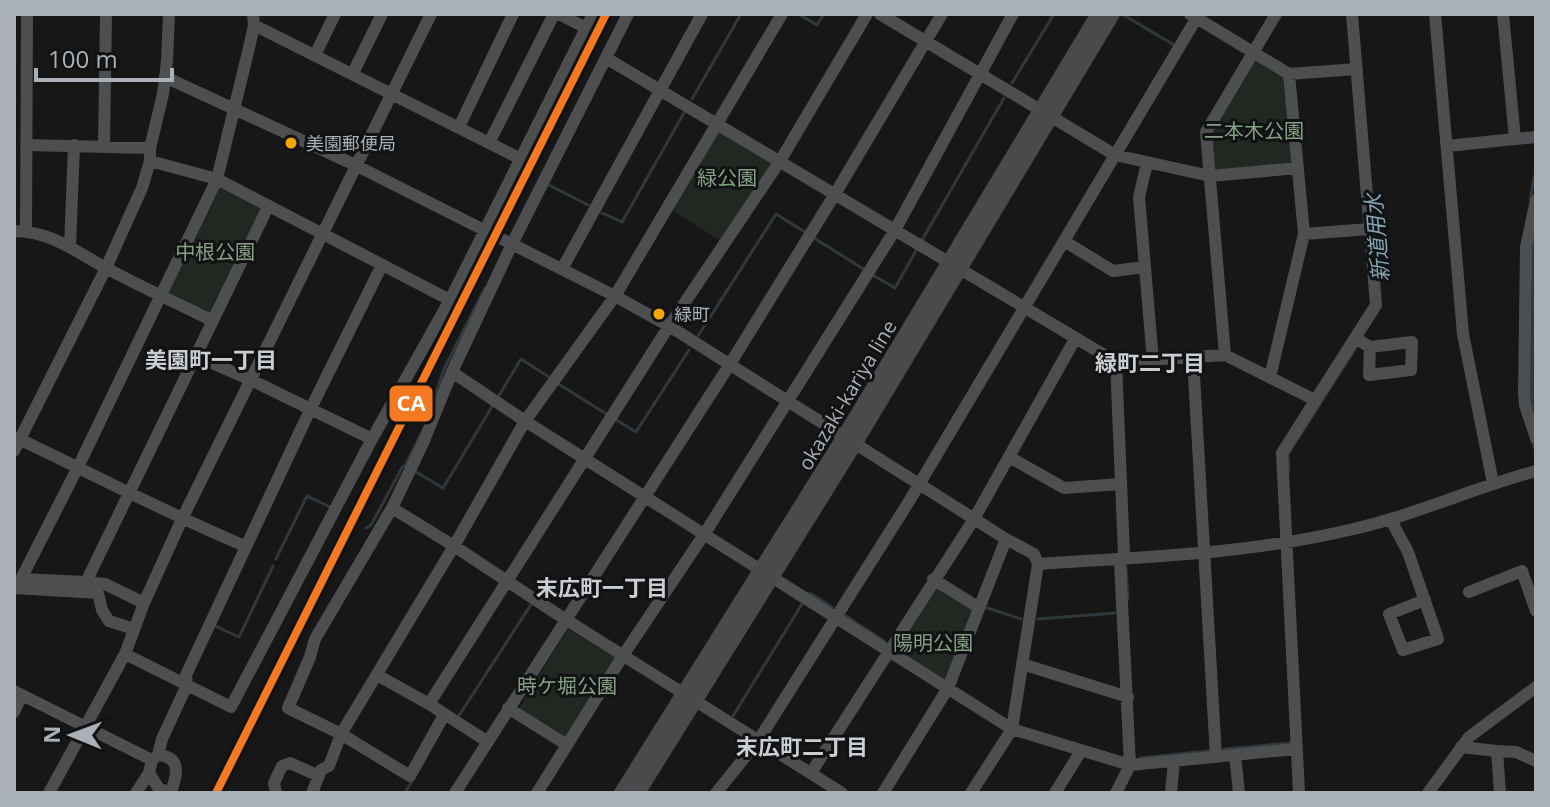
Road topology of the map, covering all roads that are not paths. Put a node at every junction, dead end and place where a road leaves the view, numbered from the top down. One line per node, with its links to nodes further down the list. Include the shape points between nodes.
1 (27, 14): 26 (street)
2 (106, 14): 47 (street)
3 (169, 14): 35 (street)
4 (335, 14): 29 (street)
5 (382, 14): 32 (street)
6 (431, 14): 37 (street)
7 (513, 14): 41 (street)
8 (557, 14): 25 (street); 44 (street)
9 (593, 14): 25 (street)
10 (628, 14): 30 (street)
11 (702, 14): 36 (street)
12 (782, 14): 40 (street)
13 (867, 14): 52 (street)
14 (880, 14): 27 (street)
15 (942, 14): 27 (street)
16 (1013, 14): 33 (street)
17 (1099, 14): 39 (main road, okazaki-kariya line)
18 (1112, 14): 39 (main road, okazaki-kariya line)
19 (1276, 14): 28 (street)
20 (1352, 14): 31 (street)
21 (1435, 14): 48 (street)
22 (1503, 14): 43 (street)
23 (1195, 15): 28 (street); 50 (street)
24 (253, 19): 29 (street); 38 (street)
25 (586, 28): 51 (street)
26 (20, 37): 45 (street)
27 (926, 40): 33 (street); 58 (street)
28 (1253, 52): 34 (street); 56 (street, via 1206,132)
29 (315, 55): 32 (street)
30 (606, 58): 36 (street); 68 (street)
31 (1357, 69): 34 (street); 61 (street)
32 (353, 73): 37 (street)
33 (980, 74): 39 (street); 62 (street)
34 (1289, 74): 55 (street)
35 (165, 77): 38 (street); 49 (street)
36 (660, 90): 40 (street); 74 (street)
37 (391, 92): 41 (street); 54 (street)
38 (235, 111): 54 (street); 57 (street)
39 (1047, 113): 50 (street); 71 (main road, okazaki-kariya line)
40 (717, 124): 52 (street); 76 (street)
41 (459, 127): 44 (street)
42 (1536, 137): 43 (street)
43 (1515, 139): 48 (street)
44 (489, 143): 51 (street)
45 (26, 145): 46 (street); 63 (street)
46 (74, 145): 47 (street); 69 (street)
47 (104, 145): 49 (street)
48 (1447, 146): 103 (street, via 1463,334)
49 (150, 154): 57 (street); 73 (street, via 142,188)
50 (1115, 155): 53 (street); 67 (street)
51 (521, 159): 64 (street)
52 (780, 161): 58 (street); 80 (street)
53 (1147, 163): 56 (street); 72 (street, via 1139,197)
54 (355, 165): 64 (street); 65 (street)
55 (1298, 168): 56 (street); 66 (street)
56 (1210, 176): 82 (street)
57 (217, 179): 60 (street); 75 (street)
58 (835, 194): 62 (street); 87 (street)
59 (1536, 202): 95 (street, via 1526,247 1524,393)
60 (268, 207): 65 (street); 79 (street)
61 (1370, 229): 66 (street); 91 (street, via 1376,305 1361,342)
62 (895, 230): 71 (street); 92 (street)
63 (20, 231): 69 (street, via 46,235)
64 (484, 232): 68 (street); 77 (street)
65 (321, 234): 70 (street); 90 (street)
66 (1304, 234): 89 (street)
67 (1064, 241): 72 (street, via 1113,271); 78 (street)
68 (512, 244): 74 (street); 88 (street)
69 (70, 247): 73 (street)
70 (382, 265): 77 (street); 93 (street)
71 (954, 267): 78 (street); 97 (main road, okazaki-kariya line)
72 (1145, 267): 85 (street)
73 (106, 268): 75 (street); 98 (street)
74 (562, 269): 76 (street)
75 (160, 295): 79 (street); 101 (street)
76 (615, 296): 80 (street); 94 (street)
77 (450, 300): 96 (street)
78 (1024, 309): 81 (street); 104 (street)
79 (213, 321): 83 (street)
80 (669, 326): 87 (street); 100 (street)
81 (1075, 339): 86 (street); 99 (street)
82 (1225, 355): 84 (street); 89 (street)
83 (196, 356): 90 (street); 106 (street)
84 (1193, 358): 85 (street); 117 (street)
85 (1153, 361): 86 (street)
86 (1116, 362): 105 (street)
87 (730, 364): 92 (street); 107 (street)
88 (452, 372): 94 (street); 108 (street)
89 (1270, 377): 91 (street)
90 (251, 380): 93 (street); 109 (street)
91 (1315, 400): 114 (street, via 1282,453)
92 (786, 401): 97 (street); 112 (street)
93 (310, 410): 96 (street); 115 (street)
94 (525, 421): 100 (street); 116 (street)
95 (1536, 438)
96 (372, 439): 138 (street, via 231,707)
97 (849, 441): 104 (street); 120 (main road, okazaki-kariya line)
98 (17, 445): 101 (street)
99 (1009, 457): 105 (street, via 1064,488); 110 (street)
100 (586, 459): 107 (street); 122 (street)
101 (78, 467): 106 (street); 123 (street, via 21,579)
102 (1536, 471): 103 (street)
103 (1493, 483): 111 (street)
104 (919, 484): 110 (street); 130 (street)
105 (1121, 484): 118 (street)
106 (129, 491): 109 (street); 123 (street)
107 (645, 496): 112 (street); 131 (street)
108 (392, 508): 116 (street); 150 (street, via 315,639 288,708)
109 (182, 519): 115 (street); 127 (street)
110 (974, 519): 113 (street); 121 (street)
111 (1391, 520): 114 (street); 126 (street)
112 (705, 533): 120 (street); 135 (street)
113 (1006, 539): 119 (street, via 1034,554); 128 (street)
114 (1286, 543): 117 (street); 155 (street)
115 (245, 546): 138 (street, via 186,675)
116 (454, 546): 122 (street); 137 (street)
117 (1204, 551): 118 (street); 159 (street)
118 (1122, 558): 119 (street); 142 (street)
119 (1038, 564): 136 (street)
120 (766, 572): 130 (street); 143 (main road, okazaki-kariya line)
121 (933, 579): 128 (street); 133 (street)
122 (508, 581): 131 (street); 144 (street)
123 (86, 582): 127 (street, via 105,584)
124 (14, 588): 132 (street, via 98,593 109,621)
125 (1469, 592): 129 (street, via 1522,571)
126 (1425, 600): 126 (street, via 1438,639 1403,650 1389,614)
127 (144, 603): 132 (street)
128 (978, 607): 140 (street)
129 (1536, 611)
130 (836, 616): 133 (street); 151 (street)
131 (565, 619): 135 (street); 145 (street)
132 (134, 629): 134 (street)
133 (888, 650): 140 (street); 164 (street)
134 (125, 654): 138 (street); 148 (street)
135 (624, 654): 143 (street); 153 (street)
136 (1022, 664): 142 (street); 149 (street)
137 (377, 675): 144 (street); 150 (street)
138 (187, 685): 162 (street)
139 (1536, 687): 154 (street)
140 (948, 688): 149 (street); 177 (street)
141 (18, 693): 146 (street); 148 (street)
142 (1128, 697): 163 (street)
143 (690, 698): 151 (street); 173 (main road, okazaki-kariya line); 174 (main road, okazaki-kariya line)
144 (429, 704): 147 (street)
145 (508, 708): 152 (street); 153 (street)
146 (14, 712)
147 (444, 715): 150 (street, via 410,776); 152 (street)
148 (84, 726): 162 (street); 167 (street)
149 (1012, 729): 156 (street); 178 (street)
150 (341, 734): 165 (street, via 329,766)
151 (758, 741): 164 (street); 175 (street)
152 (488, 742): 171 (street)
153 (567, 745): 172 (street)
154 (1461, 747): 157 (street); 166 (street)
155 (1296, 749): 158 (street); 183 (street)
156 (1081, 751): 163 (street); 179 (street)
157 (1496, 751): 161 (street); 186 (street)
158 (1235, 755): 159 (street); 182 (street)
159 (1216, 757): 160 (street)
160 (1174, 761): 163 (street); 181 (street)
161 (1536, 761)
162 (153, 763): 168 (street)
163 (1130, 765): 180 (street)
164 (811, 773): 176 (street)
165 (319, 776): 169 (street, via 290,763 282,766 274,783); 170 (street)
166 (1439, 779): 184 (street); 185 (street)
167 (49, 793)
168 (136, 793)
169 (276, 793)
170 (312, 793)
171 (455, 793)
172 (537, 793)
173 (622, 793)
174 (637, 793)
175 (716, 793)
176 (842, 793)
177 (883, 793)
178 (971, 793)
179 (1055, 793)
180 (1116, 793)
181 (1171, 793)
182 (1239, 793)
183 (1299, 793)
184 (1428, 793)
185 (1440, 793)
186 (1500, 793)

